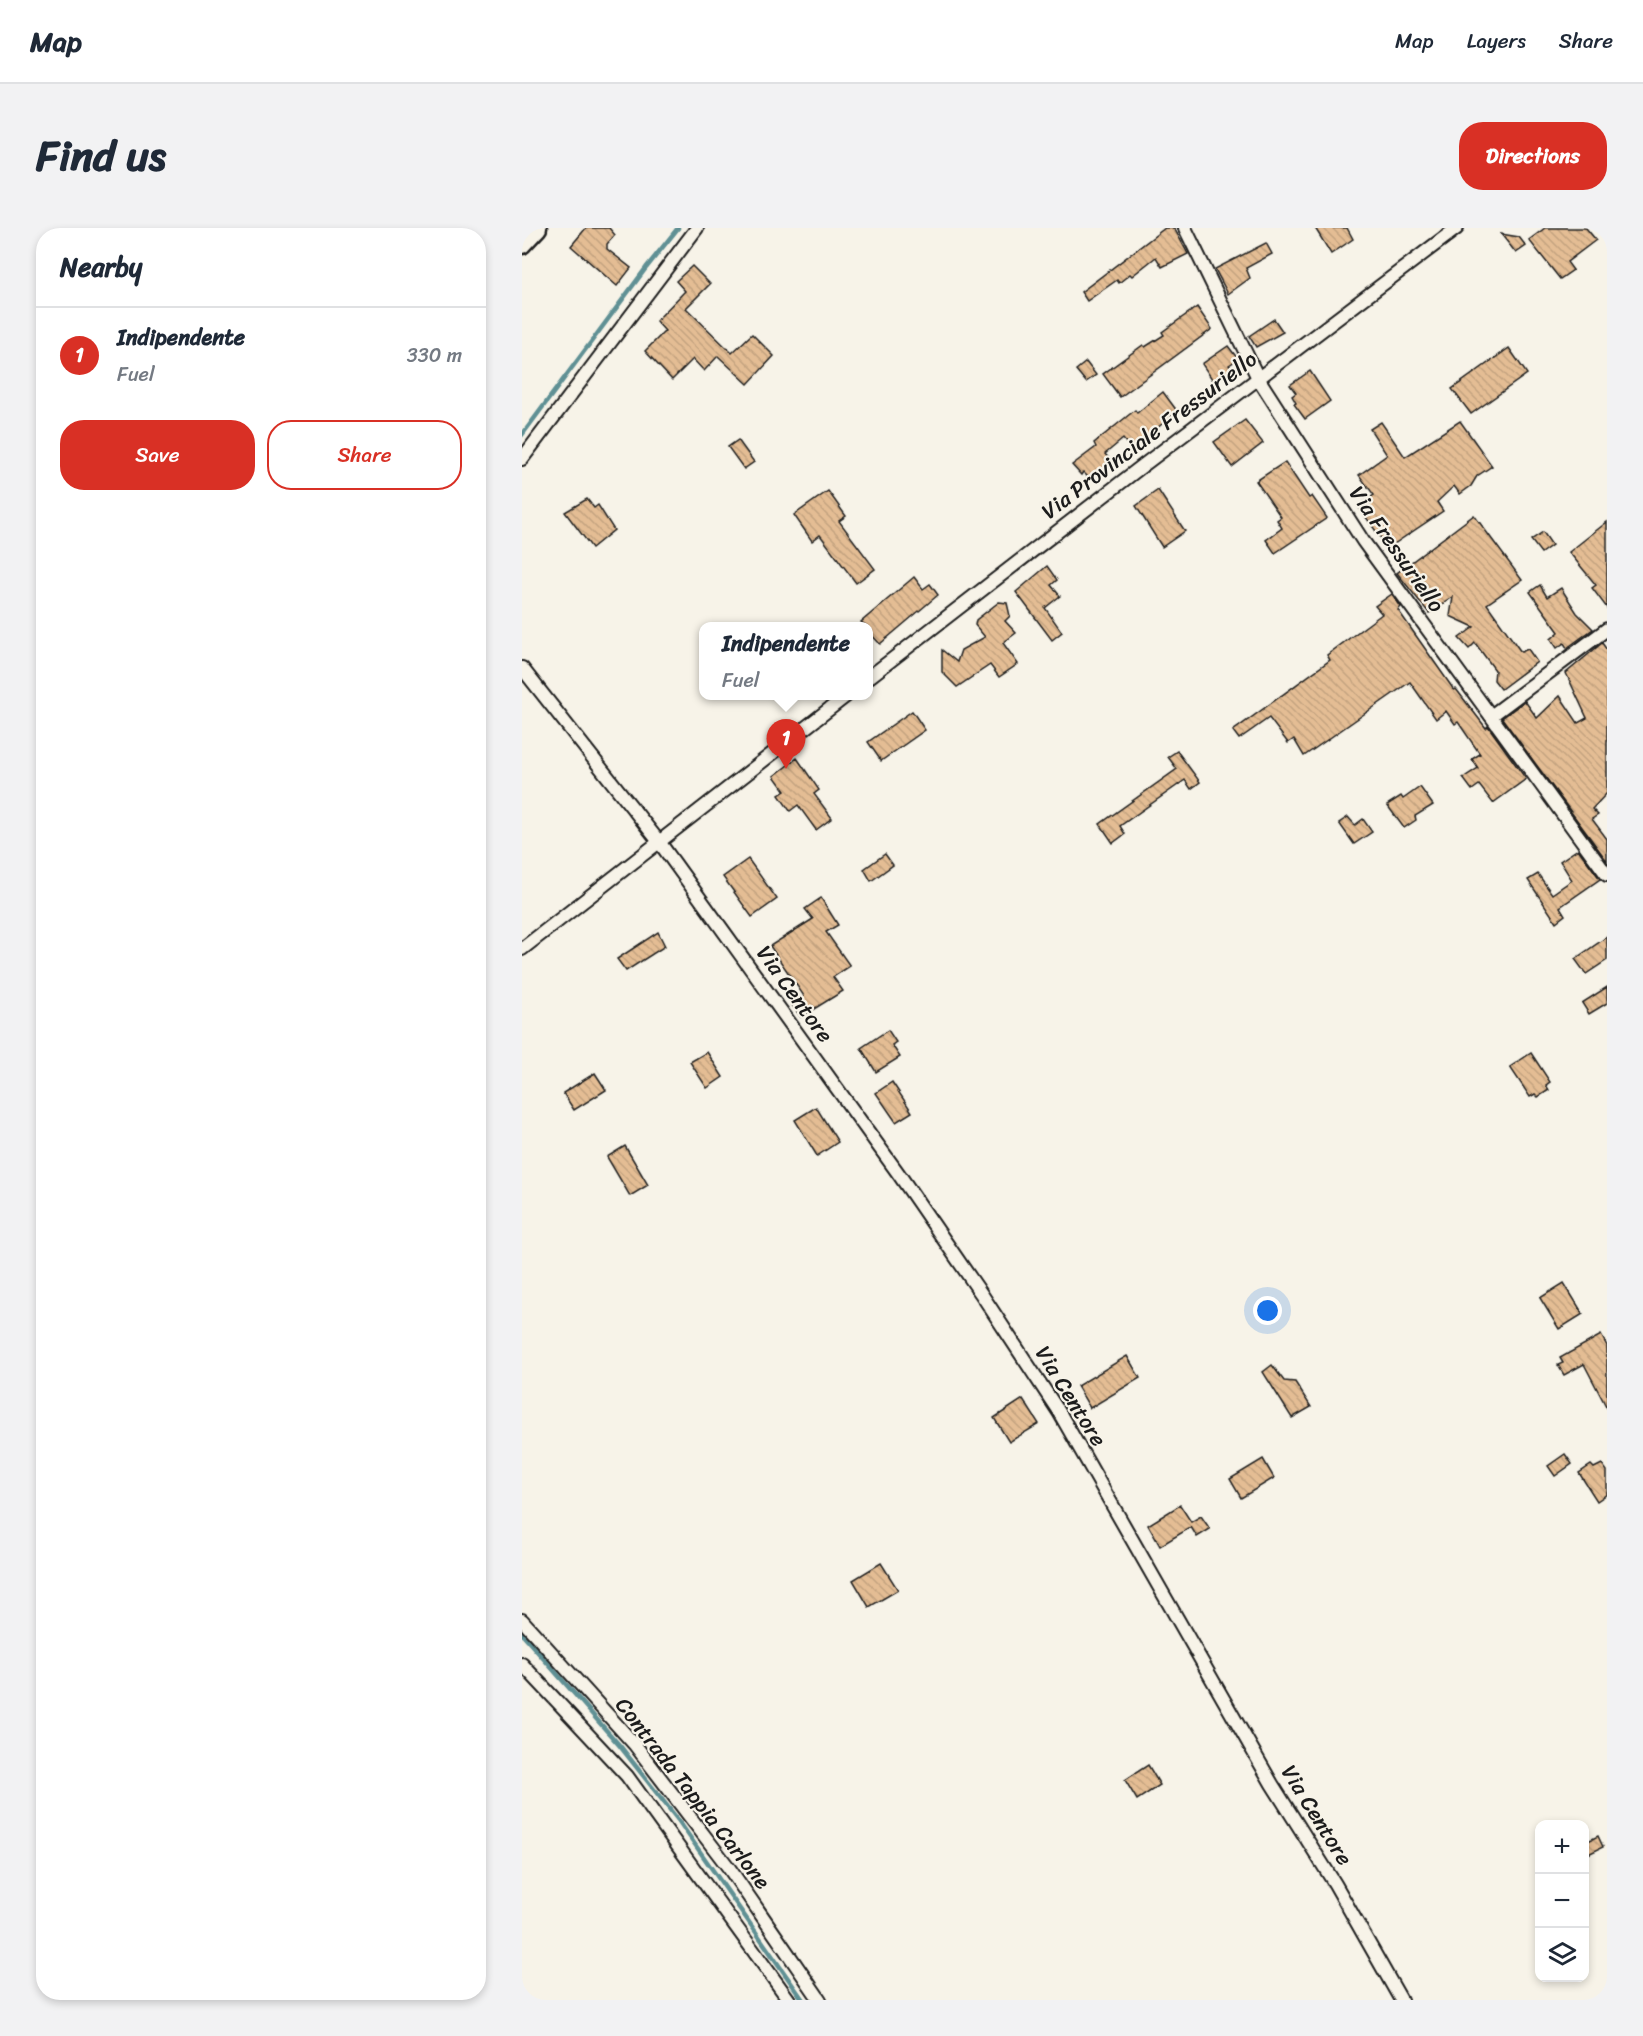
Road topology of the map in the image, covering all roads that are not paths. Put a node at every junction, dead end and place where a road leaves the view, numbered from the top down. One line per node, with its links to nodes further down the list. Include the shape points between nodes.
1 (538, 228): 5 (street)
2 (697, 228): 7 (street)
3 (1185, 228): 6 (street, Via Fressuriello)
4 (1458, 228): 6 (street, Via Provinciale Fressuriello)
5 (522, 245)
6 (1258, 378): 10 (street, Via Provinciale Fressuriello); 12 (street, Via Fressuriello, via 1363,541)
7 (522, 459)
8 (1607, 629): 12 (street)
9 (522, 668): 13 (street, Via Centore)
10 (873, 674)
11 (841, 700): 13 (street)
12 (1491, 716): 14 (street, Via Fressuriello)
13 (660, 843): 15 (street); 20 (street, Via Centore, via 898,1173 1059,1412)
14 (1607, 875)
15 (522, 949)
16 (522, 1620): 19 (street, Contrada Tappia Carlone, via 635,1746 729,1868)
17 (522, 1664): 18 (street, via 627,1776)
18 (789, 2000)
19 (820, 2000)
20 (1401, 2000)

